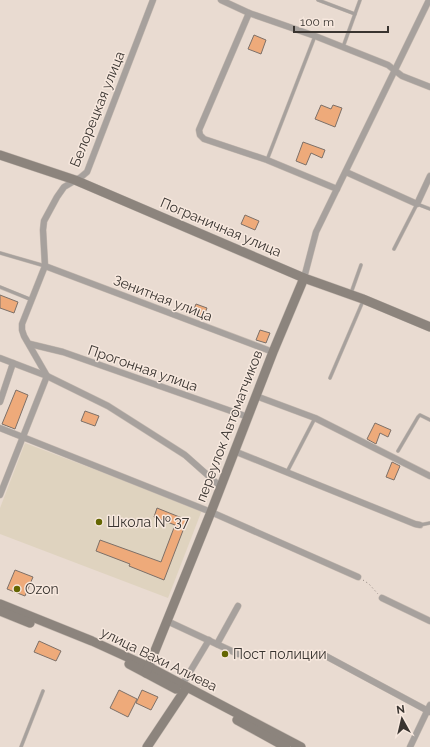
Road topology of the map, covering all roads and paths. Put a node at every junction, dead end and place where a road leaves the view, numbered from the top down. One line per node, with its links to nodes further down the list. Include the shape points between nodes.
1 (153, 0): 16 (street, Белорецкая улица, via 87,172)
2 (221, 0): 6 (street)
3 (318, 0): 7 (lane)
4 (360, 0): 7 (lane)
5 (429, 3): 10 (street)
6 (249, 13): 8 (street); 13 (street, via 199,130 204,139)
7 (355, 14): 9 (lane)
8 (315, 36): 9 (street); 13 (lane)
9 (343, 47): 10 (street, via 388,65)
10 (395, 71): 11 (street); 14 (street)
11 (430, 87)
12 (0, 155): 16 (street, Пограничная улица)
13 (267, 160): 17 (street)
14 (346, 172): 17 (street); 18 (street)
15 (430, 176): 18 (street)
16 (75, 180): 23 (street, Белорецкая улица, via 64,187 44,221); 24 (street, Пограничная улица)
17 (337, 189): 24 (street, via 316,232)
18 (417, 204): 19 (lane); 20 (lane)
19 (430, 209)
20 (394, 249)
21 (0, 253): 23 (lane)
22 (361, 265): 26 (lane)
23 (45, 266): 28 (street, Белорецкая улица); 31 (street, Зенитная улица)
24 (304, 278): 26 (street, Пограничная улица); 31 (street, переулок Автоматчиков)
25 (0, 287): 28 (lane)
26 (350, 294): 27 (street, Пограничная улица)
27 (363, 299): 29 (street, Пограничная улица); 35 (lane)
28 (32, 300): 30 (street, Белорецкая улица, via 22,324 24,336)
29 (430, 327)
30 (30, 344): 34 (street); 38 (street, Прогонная улица, via 63,352)
31 (273, 352): 36 (street, переулок Автоматчиков)
32 (0, 358): 33 (street)
33 (13, 363): 34 (street); 37 (street)
34 (48, 376): 42 (street); 47 (street, via 108,406 185,455)
35 (330, 378)
36 (256, 396): 38 (street, переулок Автоматчиков); 39 (street)
37 (0, 402)
38 (248, 417): 43 (street, переулок Автоматчиков)
39 (315, 418): 45 (lane); 46 (street)
40 (430, 420): 44 (lane, via 420,415)
41 (0, 428): 42 (street)
42 (23, 437): 48 (street); 49 (street)
43 (234, 451): 45 (street); 47 (street, переулок Автоматчиков)
44 (398, 451)
45 (287, 473): 51 (street)
46 (430, 476)
47 (221, 487): 49 (street, переулок Автоматчиков)
48 (0, 495)
49 (211, 512): 52 (street); 57 (street, переулок Автоматчиков)
50 (430, 523): 51 (lane)
51 (420, 525)
52 (358, 577): 53 (path)
53 (382, 598): 58 (street)
54 (0, 604): 63 (street, улица Вахи Алиева, via 92,641)
55 (238, 606): 60 (street)
56 (0, 611): 63 (street, улица Вахи Алиева)
57 (167, 621): 59 (street); 63 (street, переулок Автоматчиков)
58 (430, 621)
59 (209, 640): 60 (street); 64 (street)
60 (217, 644): 61 (street)
61 (238, 654)
62 (322, 654): 66 (street)
63 (147, 670): 64 (street, улица Вахи Алиева)
64 (184, 688): 68 (street); 69 (street, улица Вахи Алиева); 70 (street, улица Вахи Алиева)
65 (43, 691): 67 (lane)
66 (429, 709): 71 (street)
67 (21, 747)
68 (148, 747)
69 (286, 747)
70 (302, 747)
71 (410, 747)

